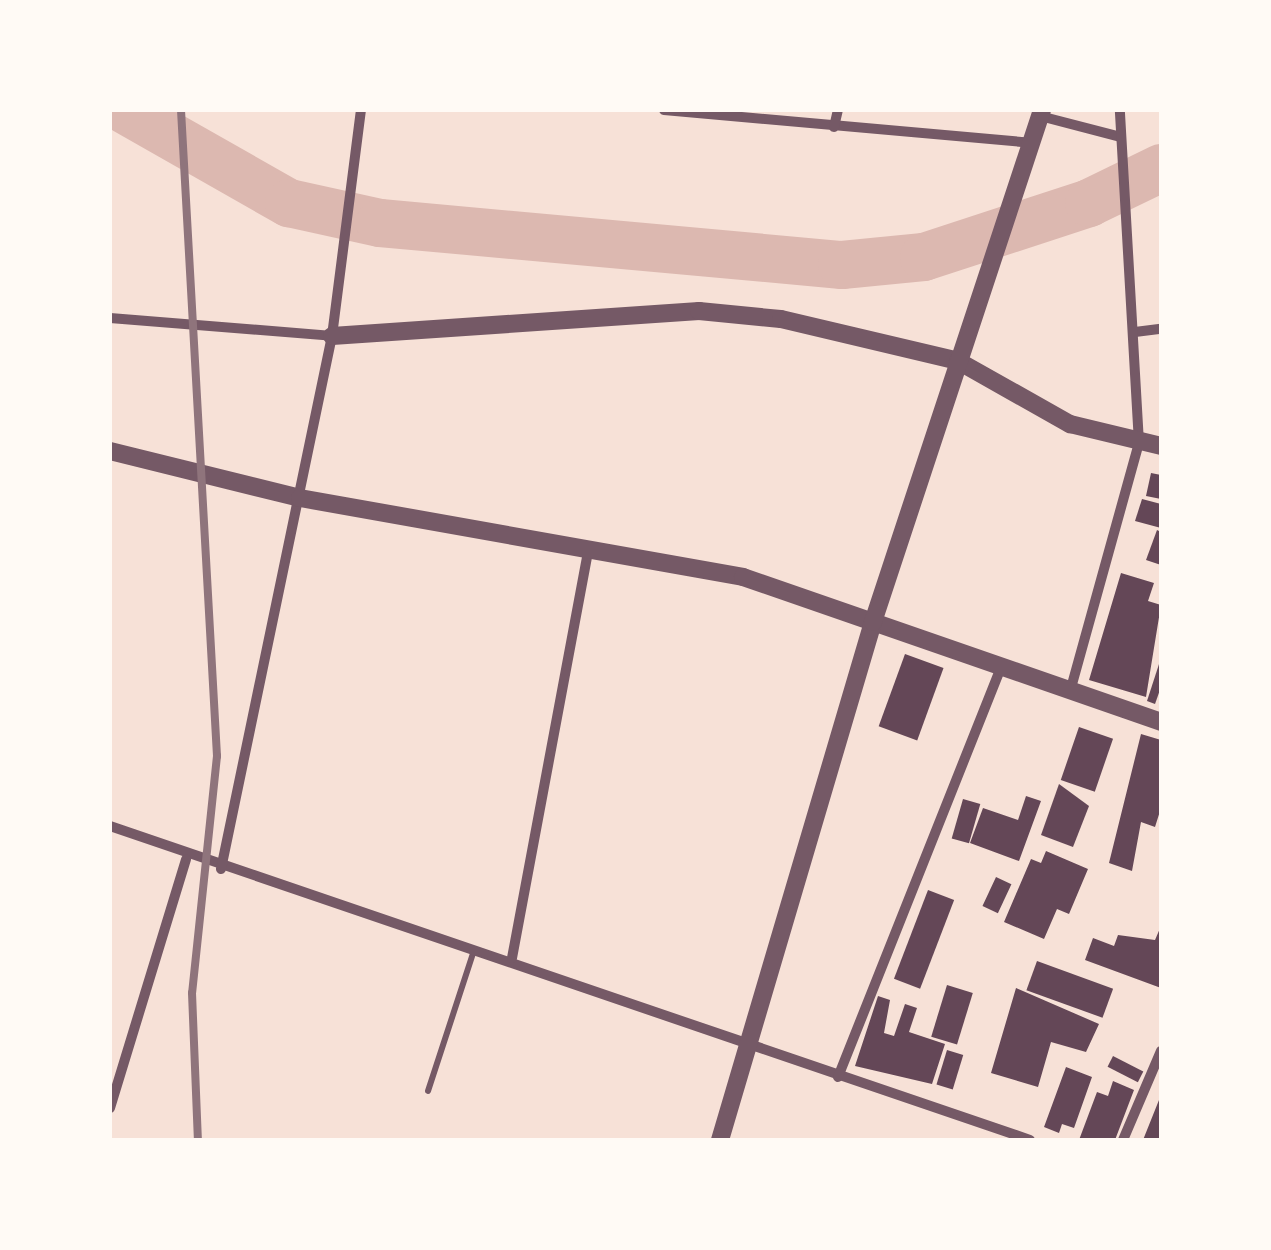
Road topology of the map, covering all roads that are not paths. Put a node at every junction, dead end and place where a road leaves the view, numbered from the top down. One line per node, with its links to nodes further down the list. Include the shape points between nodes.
1 (361, 110): 12 (street)
2 (664, 110): 6 (street)
3 (838, 110): 6 (street)
4 (1120, 110): 7 (street)
5 (1041, 113): 7 (street); 8 (street)
6 (834, 127): 8 (street)
7 (1118, 136): 11 (street)
8 (1031, 143): 13 (street)
9 (110, 318): 12 (street)
10 (1161, 330): 11 (street)
11 (1135, 332): 14 (street)
12 (332, 336): 13 (street, via 699,311 781,319); 17 (street)
13 (958, 361): 14 (street, via 1070,424); 19 (street)
14 (1139, 443): 15 (street); 21 (street)
15 (1161, 446)
16 (110, 451): 17 (street)
17 (300, 498): 18 (street); 25 (street)
18 (589, 544): 19 (street, via 743,577); 27 (street)
19 (873, 622): 20 (street); 28 (street)
20 (1002, 665): 21 (street); 30 (street)
21 (1071, 688): 22 (street)
22 (1161, 722)
23 (110, 826): 24 (street)
24 (186, 858): 25 (street); 32 (street)
25 (221, 869): 26 (street)
26 (474, 948): 27 (street); 31 (lane)
27 (512, 958): 28 (street)
28 (748, 1043): 30 (street); 33 (street)
29 (1161, 1051): 35 (street)
30 (838, 1077): 34 (street)
31 (428, 1091)
32 (110, 1108)
33 (720, 1140)
34 (1030, 1140)
35 (1123, 1140)

